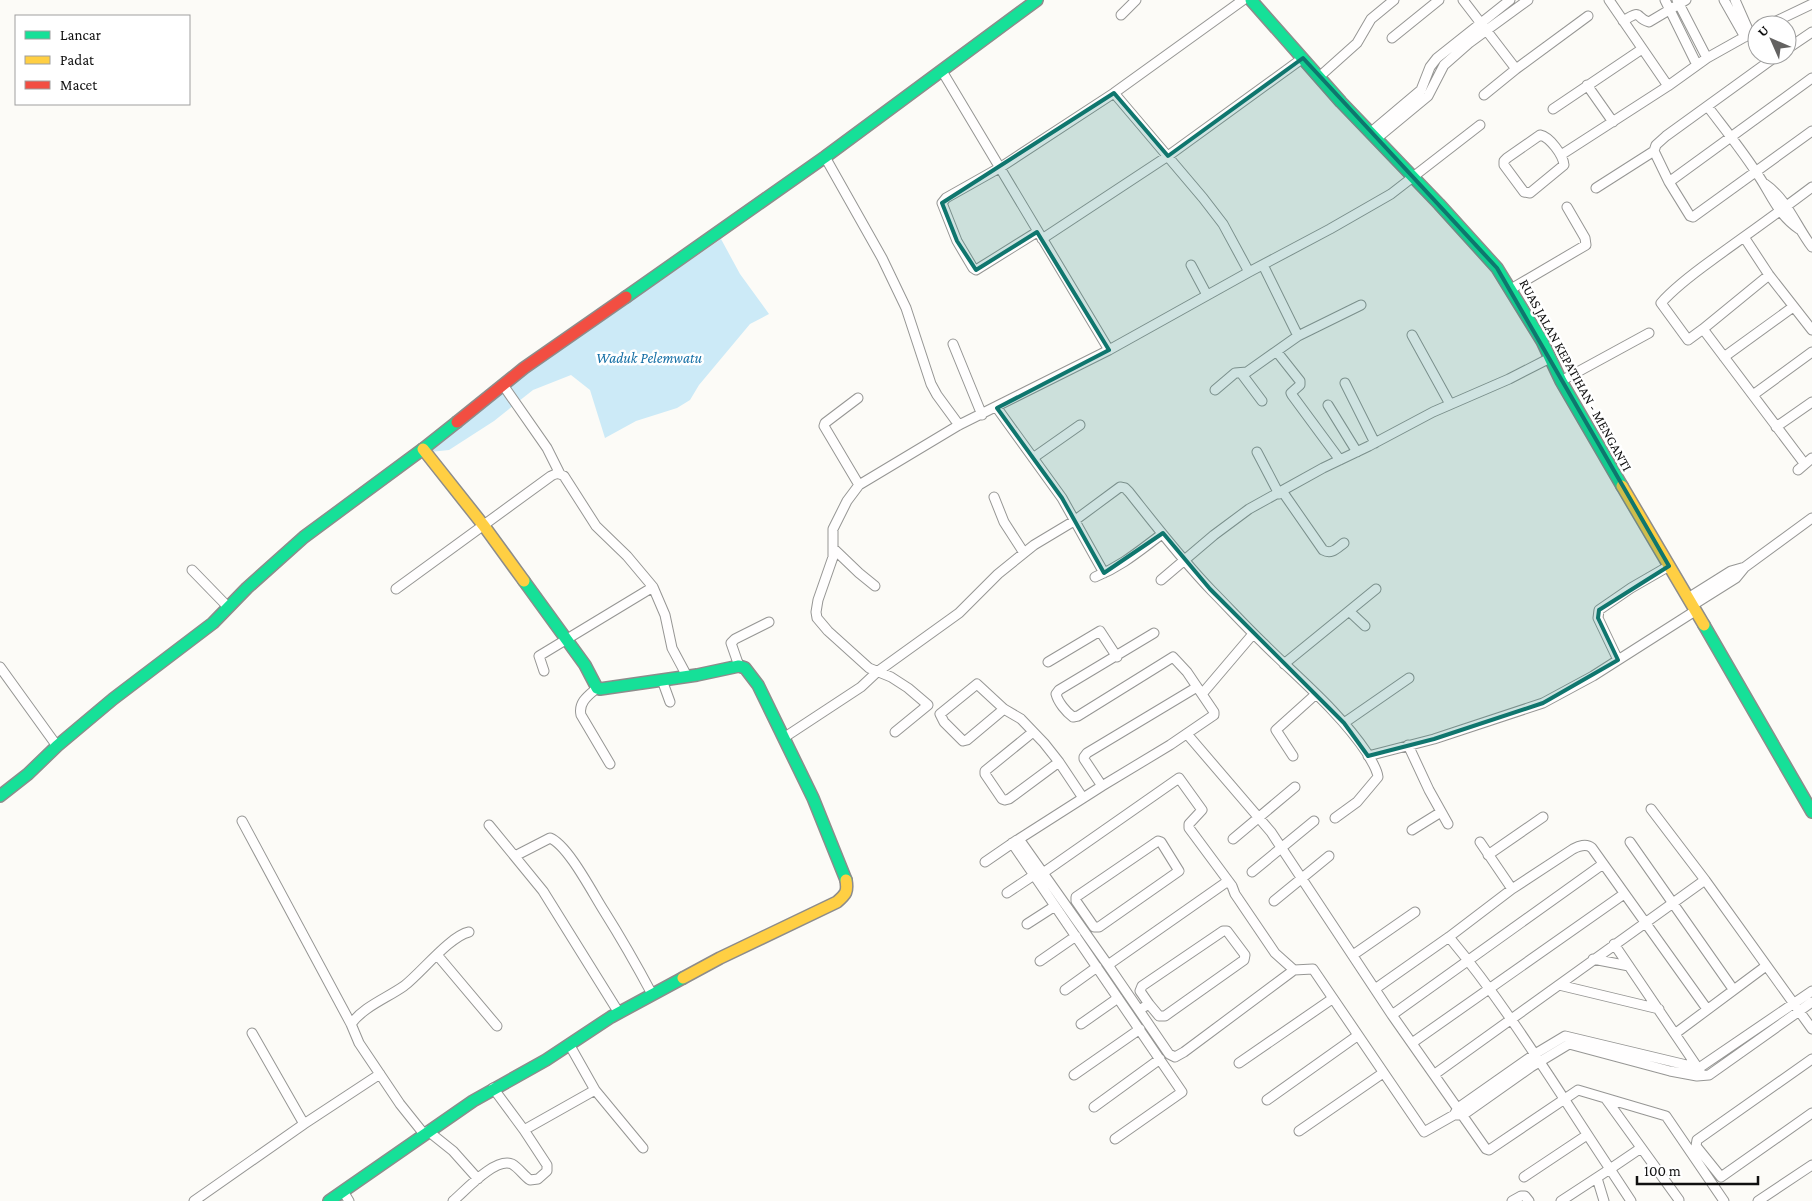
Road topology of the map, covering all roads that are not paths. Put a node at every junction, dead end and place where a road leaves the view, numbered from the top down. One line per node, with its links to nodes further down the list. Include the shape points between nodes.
1 (1037, 0): 33 (street)
2 (1136, 0): 16 (street)
3 (1243, 0): 39 (street)
4 (1251, 0): 28 (street, RUAS JALAN KEPATIHAN - MENGANTI)
5 (1394, 0): 34 (street, via 1371,19 1357,43)
6 (1439, 0): 25 (street)
7 (1463, 0): 20 (street)
8 (1510, 0): 20 (street)
9 (1528, 0): 22 (street)
10 (1608, 0): 19 (street)
11 (1665, 0): 15 (street)
12 (1681, 1): 15 (street); 29 (street)
13 (1734, 2): 21 (street)
14 (1812, 4): 17 (street)
15 (1670, 10): 19 (street, via 1650,22 1636,13); 30 (street)
16 (1120, 15)
17 (1789, 15)
18 (1588, 16): 32 (street)
19 (1623, 21): 27 (street)
20 (1480, 23): 22 (street); 36 (street, via 1437,58 1430,67)
21 (1747, 26)
22 (1486, 31): 32 (street); 36 (street, via 1444,65)
23 (1812, 32): 26 (street)
24 (1747, 36): 29 (street)
25 (1392, 38)
26 (1797, 42)
27 (1642, 49): 37 (street); 38 (street)
28 (1303, 58): 34 (street, RUAS JALAN KEPATIHAN - MENGANTI); 50 (street)
29 (1707, 58): 30 (street)
30 (1697, 65): 38 (street)
31 (1765, 65): 41 (street)
32 (1516, 69): 40 (street)
33 (942, 70): 51 (street); 52 (street)
34 (1319, 77): 46 (street, RUAS JALAN KEPATIHAN - MENGANTI)
35 (1812, 78): 47 (street)
36 (1429, 83): 46 (street, via 1428,96 1413,103)
37 (1588, 85): 42 (street); 43 (street)
38 (1668, 86): 43 (street)
39 (1114, 93): 50 (street); 52 (street)
40 (1484, 95)
41 (1708, 107): 47 (street); 48 (street, via 1666,136)
42 (1553, 109)
43 (1613, 122): 49 (street)
44 (1480, 125): 54 (street)
45 (1812, 131): 53 (street)
46 (1373, 136): 54 (street, RUAS JALAN KEPATIHAN - MENGANTI)
47 (1732, 137): 53 (street); 55 (street)
48 (1654, 151): 55 (street); 57 (street)
49 (1561, 155): 49 (street, via 1564,165 1530,193 1524,192 1504,165 1507,158 1540,136 1548,139)
50 (1168, 156): 60 (street); 65 (street, via 1222,224)
51 (825, 157): 86 (street); 96 (street, via 902,299 931,384)
52 (1001, 167): 60 (street); 60 (street, via 942,204 973,268 979,270)
53 (1756, 172): 55 (street, via 1691,217); 59 (street, via 1768,194)
54 (1413, 177): 64 (street, via 1391,194); 67 (street, RUAS JALAN KEPATIHAN - MENGANTI, via 1490,259)
55 (1669, 182)
56 (1812, 187): 59 (street)
57 (1596, 188)
58 (1567, 207): 67 (street, via 1586,245)
59 (1783, 209): 61 (street); 62 (street, via 1788,221)
60 (1039, 235): 78 (street)
61 (1744, 236): 66 (street); 72 (street, via 1662,303 1688,340)
62 (1812, 247)
63 (1191, 265): 68 (street)
64 (1263, 265): 65 (street); 76 (street)
65 (1249, 272): 68 (street)
66 (1769, 275): 70 (street); 72 (street)
67 (1511, 289): 82 (street, RUAS JALAN KEPATIHAN - MENGANTI)
68 (1207, 295): 78 (street)
69 (1361, 305): 76 (street)
70 (1793, 307): 71 (street); 81 (street)
71 (1808, 319): 73 (street)
72 (1703, 329): 81 (street)
73 (1812, 330)
74 (1649, 334): 84 (street)
75 (1412, 335): 92 (street)
76 (1298, 336): 79 (street)
77 (953, 344): 95 (street)
78 (1109, 350): 94 (street)
79 (1277, 352): 83 (street); 105 (street, via 1300,381 1292,396)
80 (1812, 352): 88 (street)
81 (1724, 357): 88 (street)
82 (1550, 358): 84 (street, RUAS JALAN KEPATIHAN - MENGANTI); 92 (street)
83 (1241, 373): 87 (street, via 1235,373); 90 (street)
84 (1561, 381): 118 (street, RUAS JALAN KEPATIHAN - MENGANTI)
85 (1344, 383): 99 (street)
86 (503, 385): 100 (street); 106 (street, via 547,448)
87 (1215, 390)
88 (1753, 394): 98 (street)
89 (858, 398): 107 (street, via 824,426)
90 (1262, 400)
91 (1812, 402): 98 (street)
92 (1450, 404): 99 (street)
93 (1328, 405): 102 (street)
94 (997, 408): 95 (street); 103 (street)
95 (982, 415): 96 (street)
96 (959, 425): 107 (street)
97 (1080, 425): 103 (street)
98 (1776, 427): 104 (street, via 1801,467)
99 (1375, 443): 102 (street)
100 (423, 449): 112 (street); 128 (street, via 304,537)
101 (1257, 452): 108 (street)
102 (1357, 452): 105 (street)
103 (1033, 458): 111 (street, via 1058,491)
104 (1812, 458)
105 (1340, 460): 108 (street)
106 (560, 474): 112 (street, via 551,476); 124 (street, via 596,526)
107 (859, 485): 115 (street, via 833,529)
108 (1280, 492): 114 (street, via 1323,550 1332,552); 117 (street, via 1250,509)
109 (994, 497): 116 (street, via 1004,522)
110 (1812, 518): 127 (street, via 1745,567 1731,571)
111 (1074, 521): 113 (street, via 1120,487 1129,492); 116 (street); 120 (street)
112 (484, 526): 125 (street); 134 (street)
113 (1162, 534): 117 (street); 120 (street, via 1127,561)
114 (1344, 542)
115 (834, 549): 123 (street); 142 (street, via 816,612 820,622)
116 (1024, 553): 142 (street, via 959,613)
117 (1185, 559): 122 (street); 133 (street)
118 (1669, 566): 127 (street, RUAS JALAN KEPATIHAN - MENGANTI); 136 (street, via 1600,610 1598,618)
119 (192, 570): 128 (street)
120 (1104, 573): 121 (street)
121 (1095, 577)
122 (1161, 580)
123 (875, 586)
124 (653, 587): 134 (street); 143 (street, via 665,615 672,648)
125 (396, 589)
126 (1376, 589): 129 (street)
127 (1692, 605): 136 (street); 168 (street, RUAS JALAN KEPATIHAN - MENGANTI)
128 (228, 606): 157 (street, via 216,620)
129 (1349, 611): 131 (street); 138 (street)
130 (769, 622): 139 (street, via 731,643)
131 (1364, 626)
132 (1154, 633): 135 (street)
133 (1253, 634): 138 (street); 147 (street)
134 (566, 638): 141 (street, via 538,656); 146 (street)
135 (1117, 657): 137 (street, via 1100,631); 147 (street, via 1056,694 1072,718 1173,657)
136 (1618, 660): 156 (street, via 1543,703)
137 (1048, 662)
138 (1284, 664): 148 (street)
139 (739, 666): 143 (street); 155 (street, via 745,668 758,685)
140 (0, 667): 157 (street)
141 (544, 671)
142 (877, 672): 152 (street, via 891,677 928,705); 155 (street, via 861,687)
143 (687, 676): 145 (street)
144 (1409, 678): 151 (street)
145 (662, 680): 146 (street); 149 (street)
146 (597, 688): 161 (street, via 581,704 581,715)
147 (1199, 691): 154 (street, via 1214,715); 162 (street, via 1087,753 1084,760)
148 (1316, 694): 151 (street); 158 (street, via 1276,730)
149 (670, 702)
150 (1004, 709): 150 (street, via 977,684 940,714 963,741); 153 (street, via 1021,719)
151 (1344, 723): 159 (street)
152 (895, 732)
153 (1033, 732): 160 (street); 160 (street, via 985,770 1002,799 1006,800)
154 (1187, 734): 162 (street); 170 (street)
155 (784, 737): 223 (street, via 845,876 847,894 833,904)
156 (1408, 745): 159 (street); 167 (street)
157 (57, 746): 164 (street)
158 (1293, 756)
159 (1368, 756): 171 (street, via 1378,774 1377,780)
160 (1059, 762): 165 (street)
161 (610, 764)
162 (1100, 786): 165 (street)
163 (1295, 787): 170 (street)
164 (0, 796)
165 (1085, 796): 178 (street)
166 (1651, 809): 190 (street)
167 (1441, 812): 174 (street); 176 (street)
168 (1812, 812)
169 (1543, 816): 182 (street)
170 (1260, 817): 177 (street); 181 (street)
171 (1335, 818)
172 (1314, 821): 181 (street)
173 (242, 822): 235 (street)
174 (1448, 824)
175 (489, 825): 183 (street)
176 (1412, 830)
177 (1233, 840)
178 (1016, 841): 185 (street); 188 (street)
179 (1480, 842): 182 (street)
180 (1630, 842): 196 (street)
181 (1282, 848): 187 (street); 189 (street)
182 (1488, 855): 192 (street)
183 (515, 856): 223 (street, via 550,838 556,841 574,862 619,932); 232 (street, via 543,891)
184 (1330, 856): 189 (street)
185 (986, 862)
186 (1603, 864): 192 (street, via 1590,846 1582,846); 194 (street); 210 (street)
187 (1252, 872)
188 (1038, 874): 191 (street, via 1179,778 1202,810 1189,828); 193 (street); 197 (street); 200 (street)
189 (1302, 878): 195 (street); 207 (street)
190 (1705, 880): 196 (street); 214 (street)
191 (1228, 881): 212 (street); 216 (street, via 1274,953)
192 (1512, 889): 205 (street)
193 (1007, 892)
194 (1624, 894): 201 (street); 221 (street)
195 (1274, 901)
196 (1671, 903): 201 (street); 219 (street)
197 (1055, 906): 202 (street); 204 (street)
198 (1415, 912): 207 (street)
199 (1085, 913): 199 (street, via 1094,927 1099,927 1179,871 1161,842 1076,898); 200 (street)
200 (1076, 919): 212 (street)
201 (1645, 922): 206 (street); 229 (street)
202 (1027, 924)
203 (469, 932): 208 (street, via 448,944)
204 (1076, 936): 211 (street); 215 (street)
205 (1449, 936): 210 (street); 218 (street)
206 (1614, 944): 209 (street); 213 (street)
207 (1353, 955): 218 (street)
208 (438, 956): 235 (street, via 404,986); 237 (street)
209 (1593, 959): 213 (street); 217 (street)
210 (1468, 960): 221 (street); 233 (street)
211 (1040, 961)
212 (1108, 965): 230 (street)
213 (1629, 966): 231 (street)
214 (1766, 966): 219 (street); 228 (street)
215 (1097, 968): 220 (street); 224 (street)
216 (1294, 970): 225 (street, via 1313,969); 230 (street, via 1175,1057 1169,1054)
217 (1559, 985): 231 (street); 234 (street)
218 (1375, 989): 233 (street)
219 (1733, 989): 229 (street)
220 (1065, 990)
221 (1489, 990): 234 (street); 243 (street)
222 (1812, 991): 228 (street)
223 (652, 994): 232 (street)
224 (1118, 998): 236 (street); 238 (street)
225 (1332, 999): 242 (street); 248 (street)
226 (1812, 1002): 228 (street)
227 (1149, 1004): 227 (street, via 1140,991 1142,986 1223,931 1227,931 1245,955 1244,960 1165,1016 1159,1016); 230 (street)
228 (1796, 1008): 239 (street); 249 (street)
229 (1707, 1009): 241 (street)
230 (1139, 1010)
231 (1659, 1010): 241 (street)
232 (619, 1013): 244 (street)
233 (1392, 1015): 243 (street)
234 (1510, 1020): 245 (street); 252 (street)
235 (351, 1024): 251 (street, via 359,1043)
236 (1081, 1024)
237 (497, 1026)
238 (1140, 1029): 247 (street); 253 (street)
239 (1812, 1029)
240 (252, 1033): 262 (street)
241 (1676, 1033): 249 (street)
242 (1357, 1036): 250 (street); 258 (street)
243 (1412, 1043): 252 (street)
244 (569, 1044): 254 (street); 255 (street)
245 (1537, 1058): 249 (street, via 1561,1038 1570,1036); 256 (street); 261 (street)
246 (1812, 1059): 260 (street, via 1696,1140 1696,1146 1721,1177)
247 (1160, 1060): 259 (street); 267 (street, via 1182,1092)
248 (1239, 1063)
249 (1700, 1072)
250 (1383, 1073): 261 (street, via 1424,1132); 264 (street)
251 (380, 1074): 262 (street); 265 (street, via 400,1104)
252 (1435, 1074): 261 (street)
253 (1074, 1075)
254 (493, 1088): 263 (street); 265 (street)
255 (595, 1090): 263 (street); 268 (street)
256 (1564, 1099): 257 (street, via 1577,1090); 261 (street, via 1489,1150); 266 (street)
257 (1606, 1099): 269 (street); 286 (street, via 1666,1116)
258 (1267, 1100)
259 (1094, 1108)
260 (1812, 1113)
261 (1455, 1114)
262 (304, 1124): 279 (street)
263 (524, 1130): 274 (street, via 547,1165 547,1171 538,1179 530,1180 512,1164 505,1163)
264 (1299, 1131)
265 (426, 1132): 274 (street, via 453,1151); 275 (street)
266 (1587, 1135): 271 (street); 272 (street)
267 (1115, 1138)
268 (643, 1148)
269 (1641, 1148): 271 (street); 278 (street)
270 (1812, 1165): 287 (street)
271 (1610, 1169): 273 (street); 284 (street)
272 (1524, 1177)
273 (1597, 1178): 277 (street); 283 (street)
274 (478, 1179): 276 (street)
275 (346, 1196): 280 (street)
276 (458, 1199)
277 (1565, 1200)
278 (1679, 1200): 285 (street)
279 (194, 1201)
280 (328, 1201)
281 (1512, 1201): 282 (street, via 1523,1196)
282 (1528, 1201)
283 (1604, 1201)
284 (1631, 1201)
285 (1667, 1201)
286 (1724, 1201)
287 (1758, 1201)

